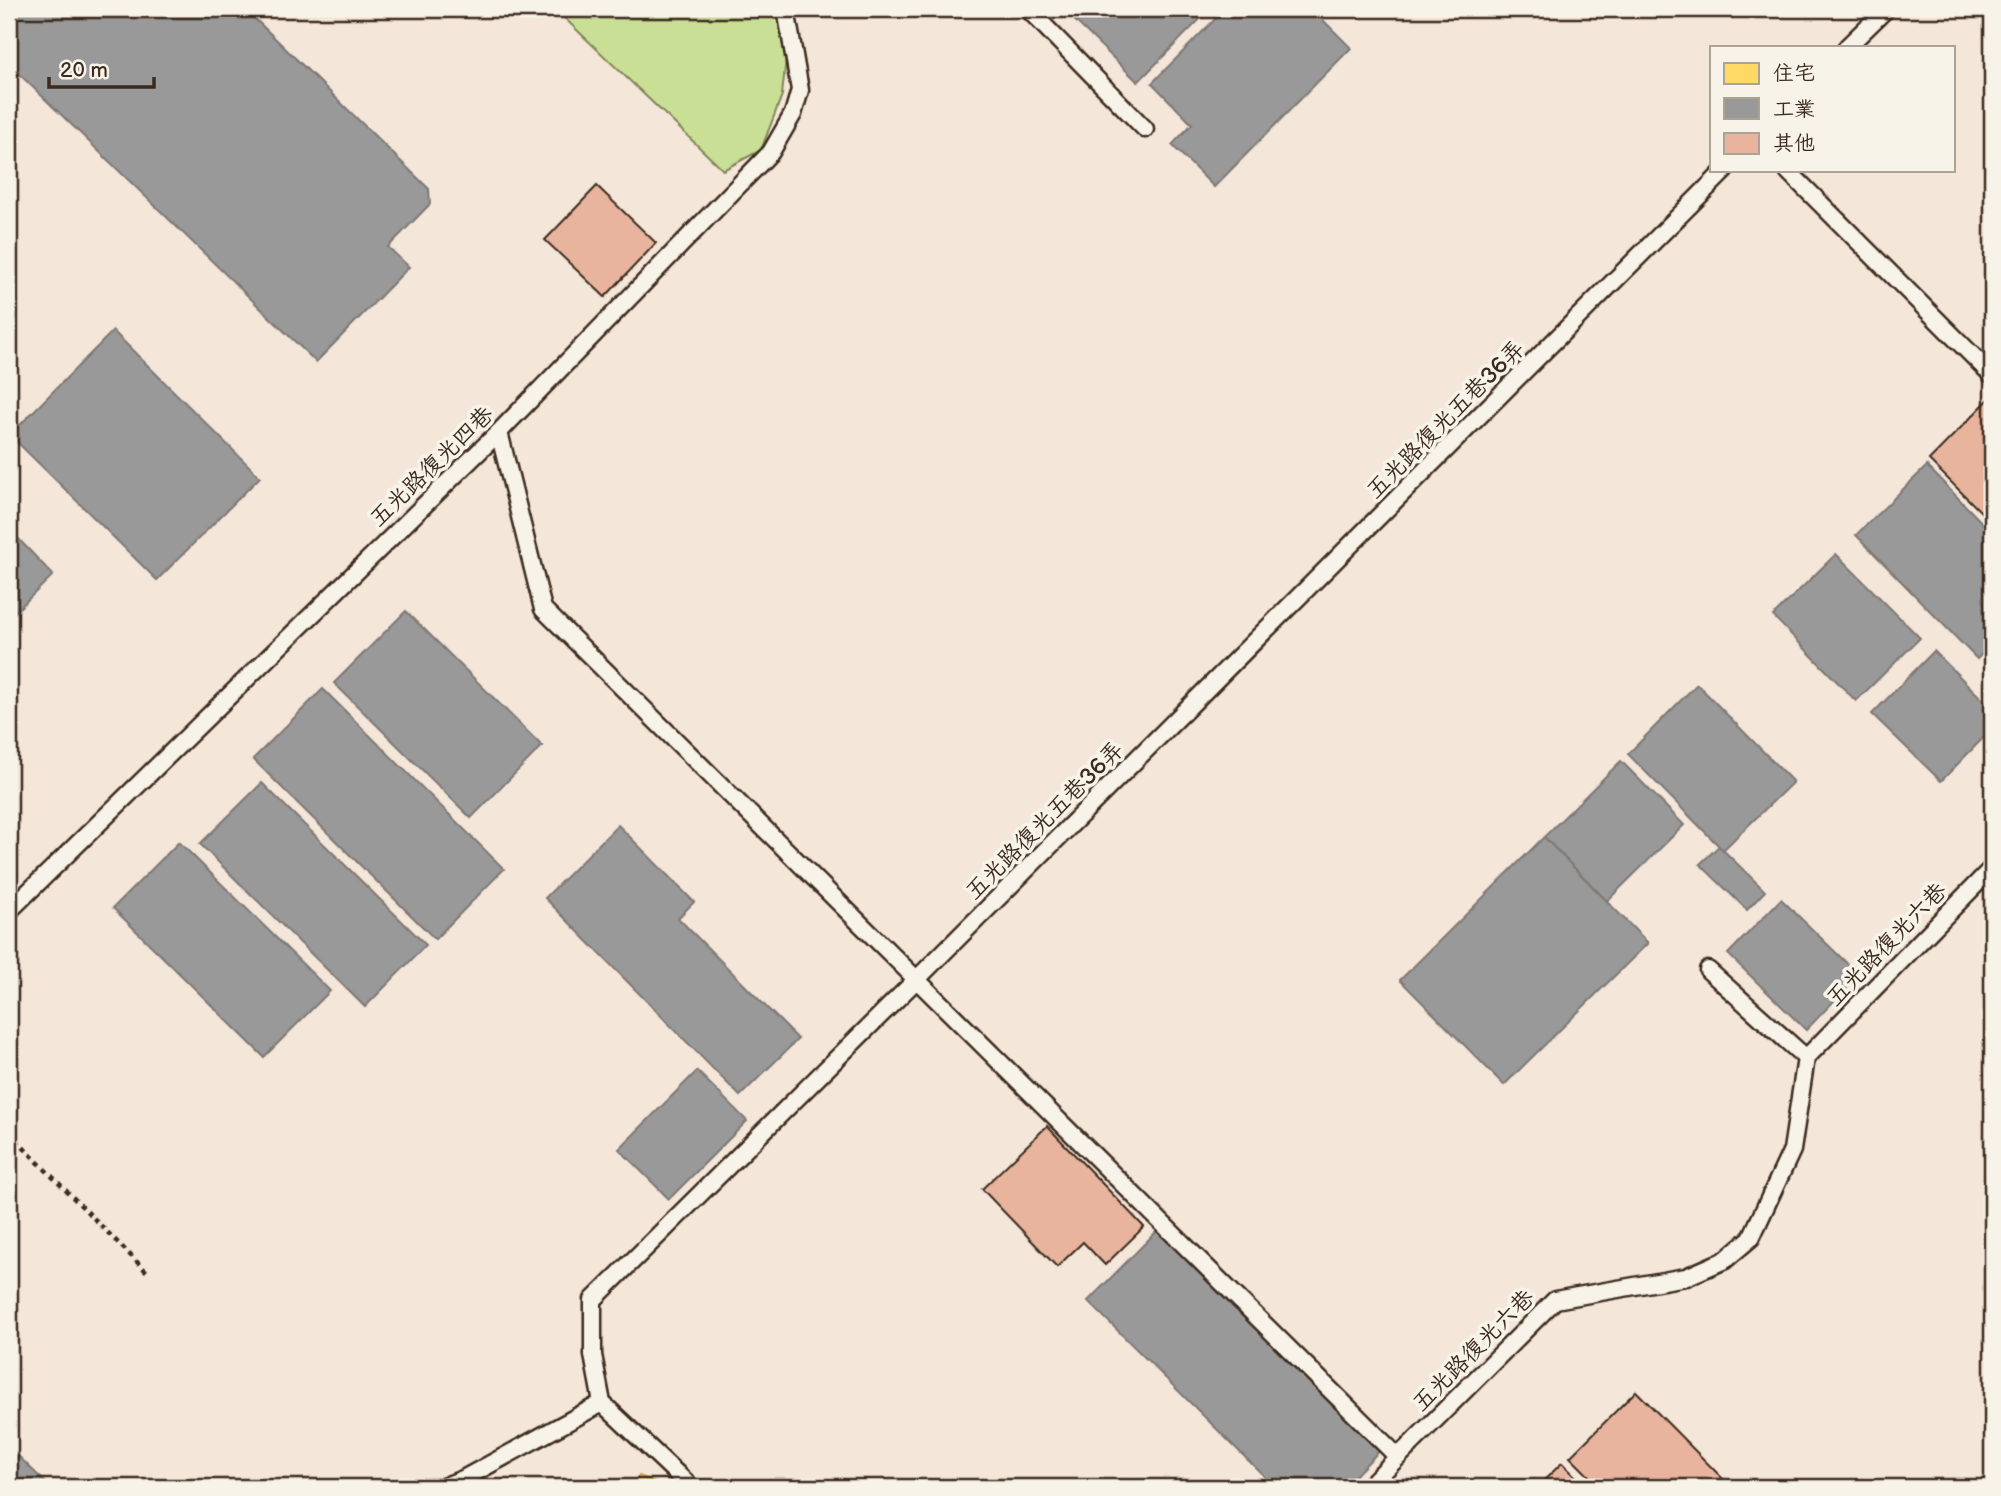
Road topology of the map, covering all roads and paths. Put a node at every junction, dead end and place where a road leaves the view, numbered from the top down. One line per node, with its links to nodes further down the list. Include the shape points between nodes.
1 (786, 9): 9 (lane, 五光路復光四巷, via 800,90 793,114 771,152)
2 (1028, 9): 5 (lane)
3 (1886, 9): 4 (lane)
4 (1848, 46)
5 (1146, 128)
6 (1723, 172): 13 (lane, 五光路復光五巷36弄)
7 (1789, 172): 8 (lane)
8 (1992, 375)
9 (499, 432): 11 (lane, 五光路復光四巷); 13 (lane, via 542,609)
10 (1992, 868): 14 (lane, 五光路復光六巷)
11 (9, 911)
12 (1708, 970): 14 (lane)
13 (916, 980): 17 (lane, 五光路復光五巷36弄, via 593,1300 593,1355); 18 (lane)
14 (1807, 1058): 18 (lane, 五光路復光六巷, via 1792,1150 1751,1238 1725,1260 1686,1277 1555,1300)
15 (9, 1133): 16 (path)
16 (148, 1273)
17 (602, 1403): 19 (lane); 20 (lane)
18 (1398, 1457): 21 (lane, 五光路復光六巷)
19 (443, 1487)
20 (691, 1487)
21 (1368, 1487)

